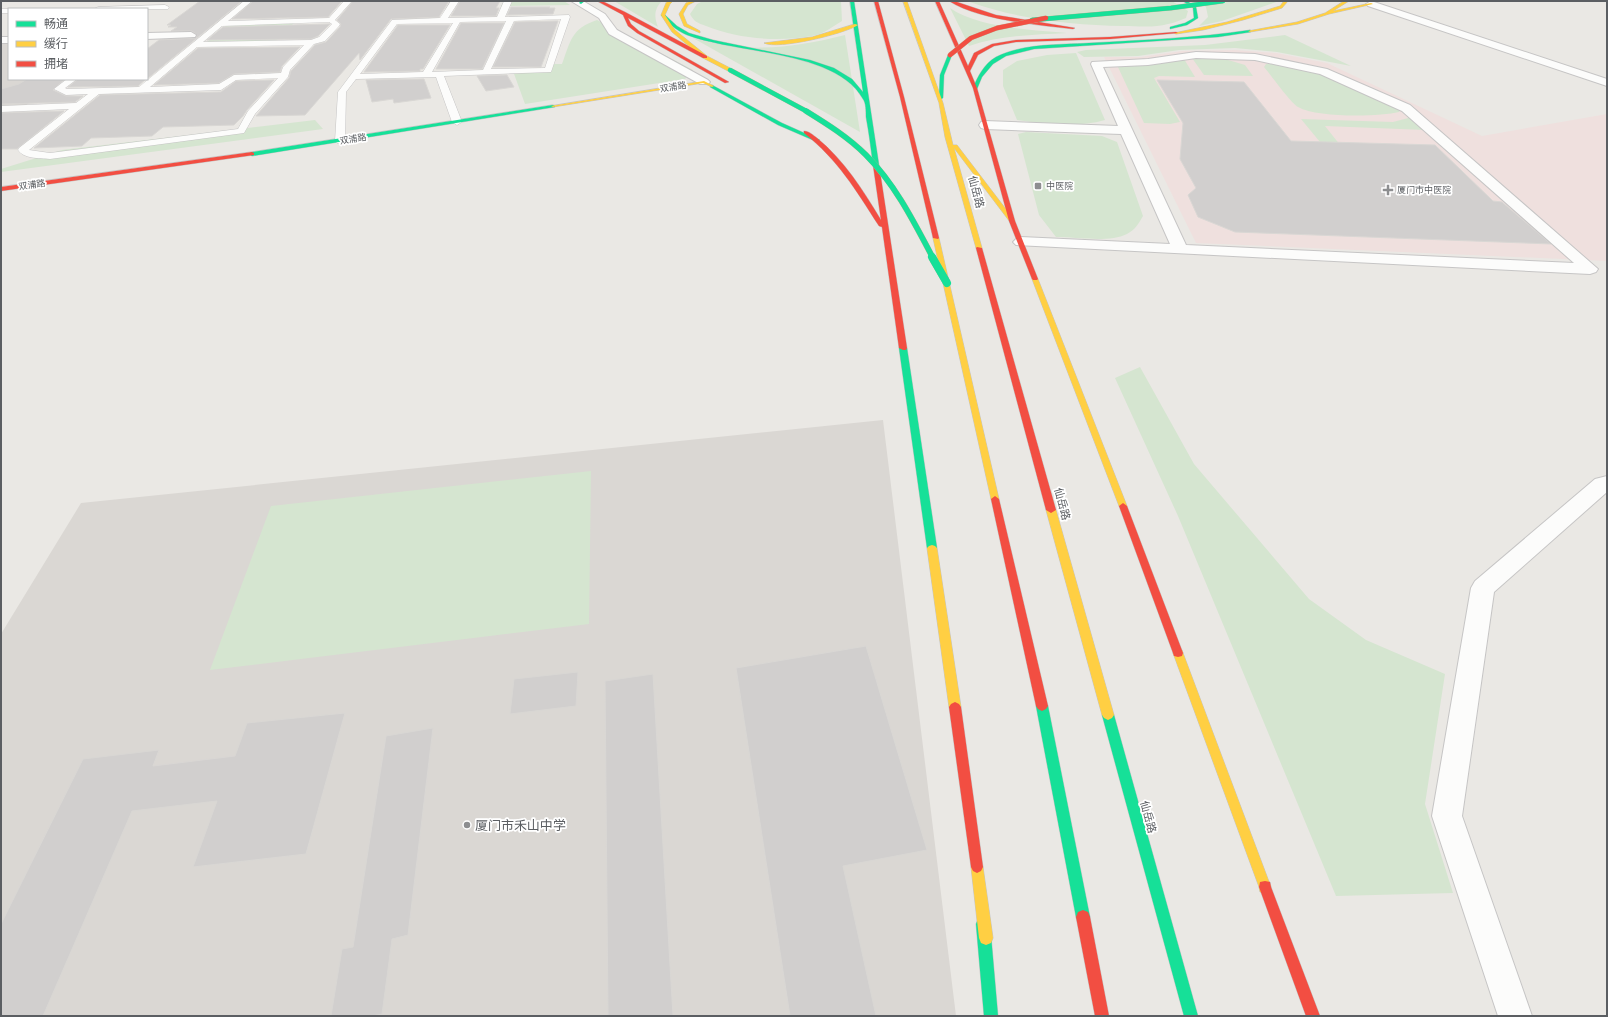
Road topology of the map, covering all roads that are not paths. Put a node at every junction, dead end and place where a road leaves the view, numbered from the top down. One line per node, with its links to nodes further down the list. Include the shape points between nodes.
1 (248, 1): 33 (lane)
2 (348, 1): 29 (lane)
3 (455, 1): 30 (lane)
4 (508, 1): 27 (lane)
5 (599, 1): 23 (main road)
6 (671, 1): 25 (main road)
7 (694, 1): 34 (main road, via 687,4 681,14 685,25 704,35 724,40 775,43 804,41 831,35)
8 (852, 1): 34 (main road)
9 (876, 1): 71 (main road, bridge)
10 (905, 1): 57 (main road, 仙岳路)
11 (937, 1): 42 (main road)
12 (951, 1): 35 (main road, via 978,12 1039,24)
13 (1185, 1): 36 (main road, via 1195,8 1196,18 1186,24 1146,30)
14 (1223, 1): 32 (main road, bridge)
15 (1296, 1): 20 (main road)
16 (1347, 1): 24 (main road)
17 (1385, 1): 21 (street)
18 (580, 2): 49 (street, via 602,16 613,32)
19 (1113, 3): 32 (main road, bridge)
20 (1283, 4): 42 (main road, via 1231,23 1204,29 1167,34 1016,41 993,45 976,54)
21 (1371, 4): 24 (main road); 50 (street)
22 (121, 8): 26 (lane, via 167,6)
23 (624, 13): 41 (main road); 51 (main road, via 629,25 638,32)
24 (1326, 14): 52 (main road, via 1298,23 1218,36 1034,48 1008,54 993,61 983,69)
25 (663, 15): 41 (main road, via 673,31); 56 (main road, via 688,34 810,61 832,69 850,80)
26 (153, 16)
27 (500, 19): 28 (lane); 31 (lane)
28 (511, 19): 43 (lane); 43 (lane, via 566,17 548,70)
29 (331, 20): 33 (lane); 39 (lane, via 336,24 322,39)
30 (442, 20): 31 (lane); 47 (lane, via 395,22)
31 (458, 20): 44 (lane)
32 (1032, 20): 57 (main road, bridge, via 997,28 971,38 950,55 942,75)
33 (221, 24): 40 (lane)
34 (856, 25): 56 (main road)
35 (1081, 28)
36 (1097, 29)
37 (191, 35): 38 (street)
38 (148, 36)
39 (311, 42): 40 (lane); 46 (lane, via 286,69)
40 (195, 45): 53 (lane)
41 (705, 56): 71 (main road, bridge, via 814,116 851,140 895,191)
42 (968, 70): 52 (main road)
43 (486, 72): 45 (lane)
44 (426, 74): 45 (lane); 47 (lane)
45 (439, 74): 60 (lane)
46 (285, 75): 53 (lane, via 234,78 221,87); 58 (lane, via 251,113 241,131 50,156 25,153 23,150)
47 (353, 76): 65 (lane, via 342,92)
48 (72, 80): 54 (lane, via 58,89 66,92)
49 (704, 82): 60 (main road, 双浦路); 64 (main road, via 780,124)
50 (1607, 83)
51 (733, 86)
52 (975, 88): 61 (main road)
53 (142, 90): 54 (lane)
54 (96, 91): 58 (lane)
55 (752, 98): 64 (main road)
56 (866, 99): 68 (main road)
57 (940, 103): 63 (main road, 仙岳路)
58 (77, 106): 59 (lane)
59 (1, 109)
60 (457, 122): 65 (main road, 双浦路)
61 (985, 125): 62 (street); 67 (main road)
62 (1126, 130): 70 (street); 70 (street, via 1096,64 1148,62 1196,55 1255,57 1323,71 1406,108 1590,269)
63 (948, 137): 67 (main road); 77 (main road, 仙岳路)
64 (817, 140): 68 (main road, via 840,161 858,185)
65 (340, 141): 66 (main road, 双浦路)
66 (1, 189)
67 (1012, 221): 69 (main road)
68 (886, 232): 73 (main road, via 963,759)
69 (1020, 242): 70 (street); 78 (main road, via 1109,467)
70 (1180, 249)
71 (947, 283): 76 (main road, via 1048,734)
72 (1607, 484): 79 (street, via 1603,484 1483,588 1447,816)
73 (984, 924): 74 (main road); 75 (main road)
74 (991, 1016)
75 (999, 1016)
76 (1102, 1016)
77 (1191, 1016)
78 (1313, 1016)
79 (1515, 1016)

